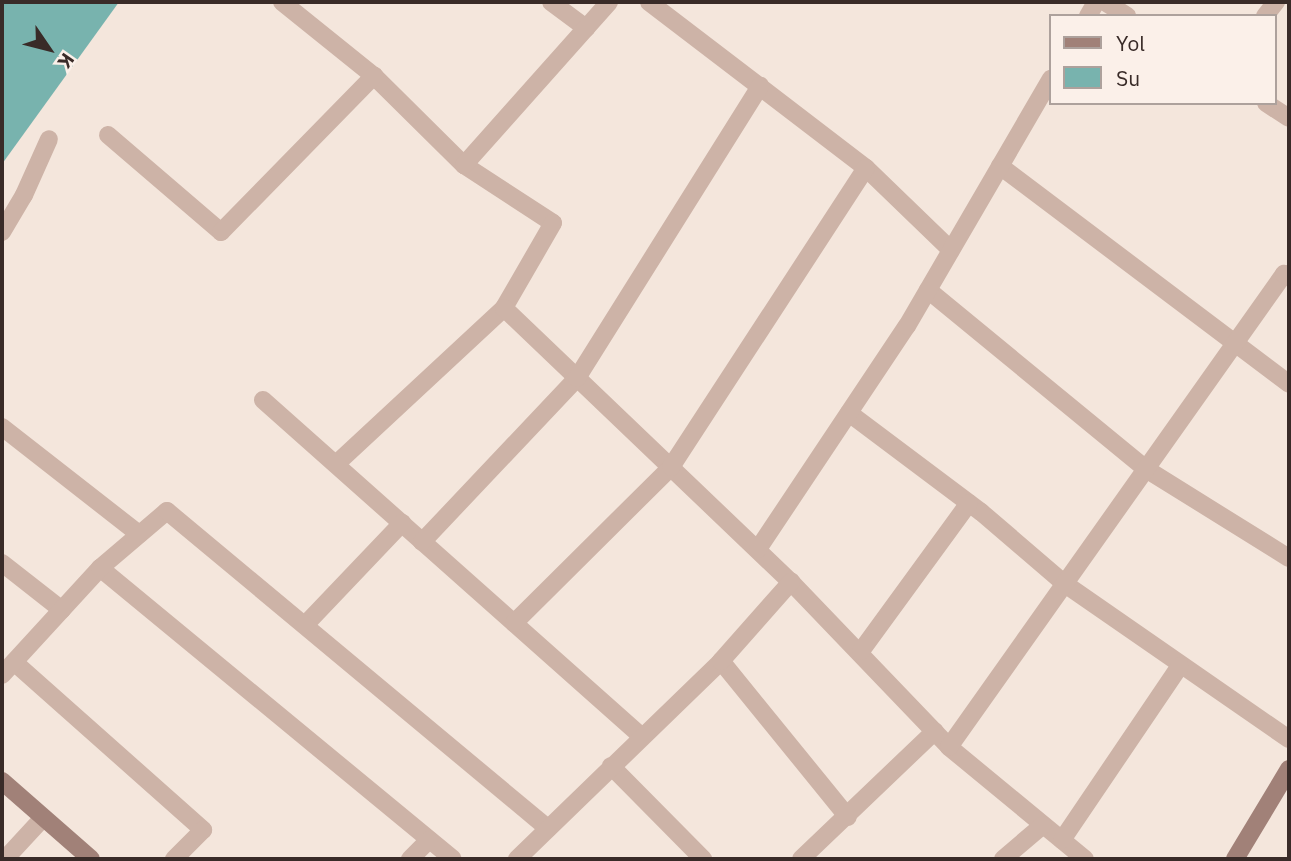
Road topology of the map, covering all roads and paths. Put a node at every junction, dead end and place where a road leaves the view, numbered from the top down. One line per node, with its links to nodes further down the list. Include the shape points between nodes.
1 (282, 2): 8 (street)
2 (551, 2): 7 (street)
3 (608, 2): 7 (street)
4 (649, 2): 10 (street)
5 (1105, 2): 6 (street)
6 (1124, 14)
7 (586, 28): 15 (street)
8 (374, 76): 13 (street, via 221,232); 15 (street)
9 (1050, 81): 16 (street)
10 (760, 86): 17 (street); 24 (street)
11 (1269, 105): 12 (street)
12 (1289, 118)
13 (108, 135)
14 (49, 139): 18 (street)
15 (464, 165): 22 (street, via 553,223)
16 (1000, 166): 19 (street); 23 (street)
17 (866, 168): 19 (street); 30 (street)
18 (2, 232)
19 (951, 250): 21 (street)
20 (1289, 277): 23 (street, via 1284,274)
21 (928, 290): 27 (street); 31 (street)
22 (504, 308): 24 (street); 29 (street)
23 (1235, 344): 25 (street); 31 (street)
24 (577, 378): 30 (street); 35 (street)
25 (1289, 384)
26 (263, 400): 29 (street)
27 (849, 413): 32 (street); 36 (street)
28 (2, 427): 34 (street)
29 (336, 464): 33 (street)
30 (671, 467): 36 (street); 43 (street)
31 (1146, 469): 37 (street); 41 (street)
32 (969, 503): 41 (street); 45 (street)
33 (402, 523): 35 (street); 44 (street)
34 (139, 534): 39 (street); 44 (street, via 167,511)
35 (422, 542): 43 (street)
36 (758, 549): 40 (street)
37 (1289, 558)
38 (2, 563): 42 (street)
39 (100, 568): 42 (street); 60 (street)
40 (791, 582): 45 (street); 46 (street)
41 (1065, 584): 47 (street); 52 (street)
42 (62, 610): 48 (street)
43 (514, 623): 50 (street)
44 (305, 625): 59 (street)
45 (861, 651): 49 (street)
46 (721, 661): 50 (street); 56 (street)
47 (1180, 666): 51 (street); 61 (street)
48 (8, 668): 65 (street, via 202,830)
49 (935, 731): 52 (street); 56 (street)
50 (641, 736): 53 (street)
51 (1289, 739)
52 (950, 747): 58 (street)
53 (611, 766): 59 (street); 69 (street)
54 (1289, 769): 72 (main road)
55 (2, 781): 57 (main road)
56 (848, 817): 62 (street)
57 (43, 818): 63 (street); 64 (main road)
58 (1044, 825): 61 (street); 70 (street)
59 (548, 828): 68 (street)
60 (429, 840): 66 (street); 67 (street)
61 (1062, 840): 71 (street)
62 (808, 857)
63 (5, 859)
64 (90, 859)
65 (174, 859)
66 (410, 859)
67 (453, 859)
68 (517, 859)
69 (703, 859)
70 (1003, 859)
71 (1085, 859)
72 (1235, 859)

